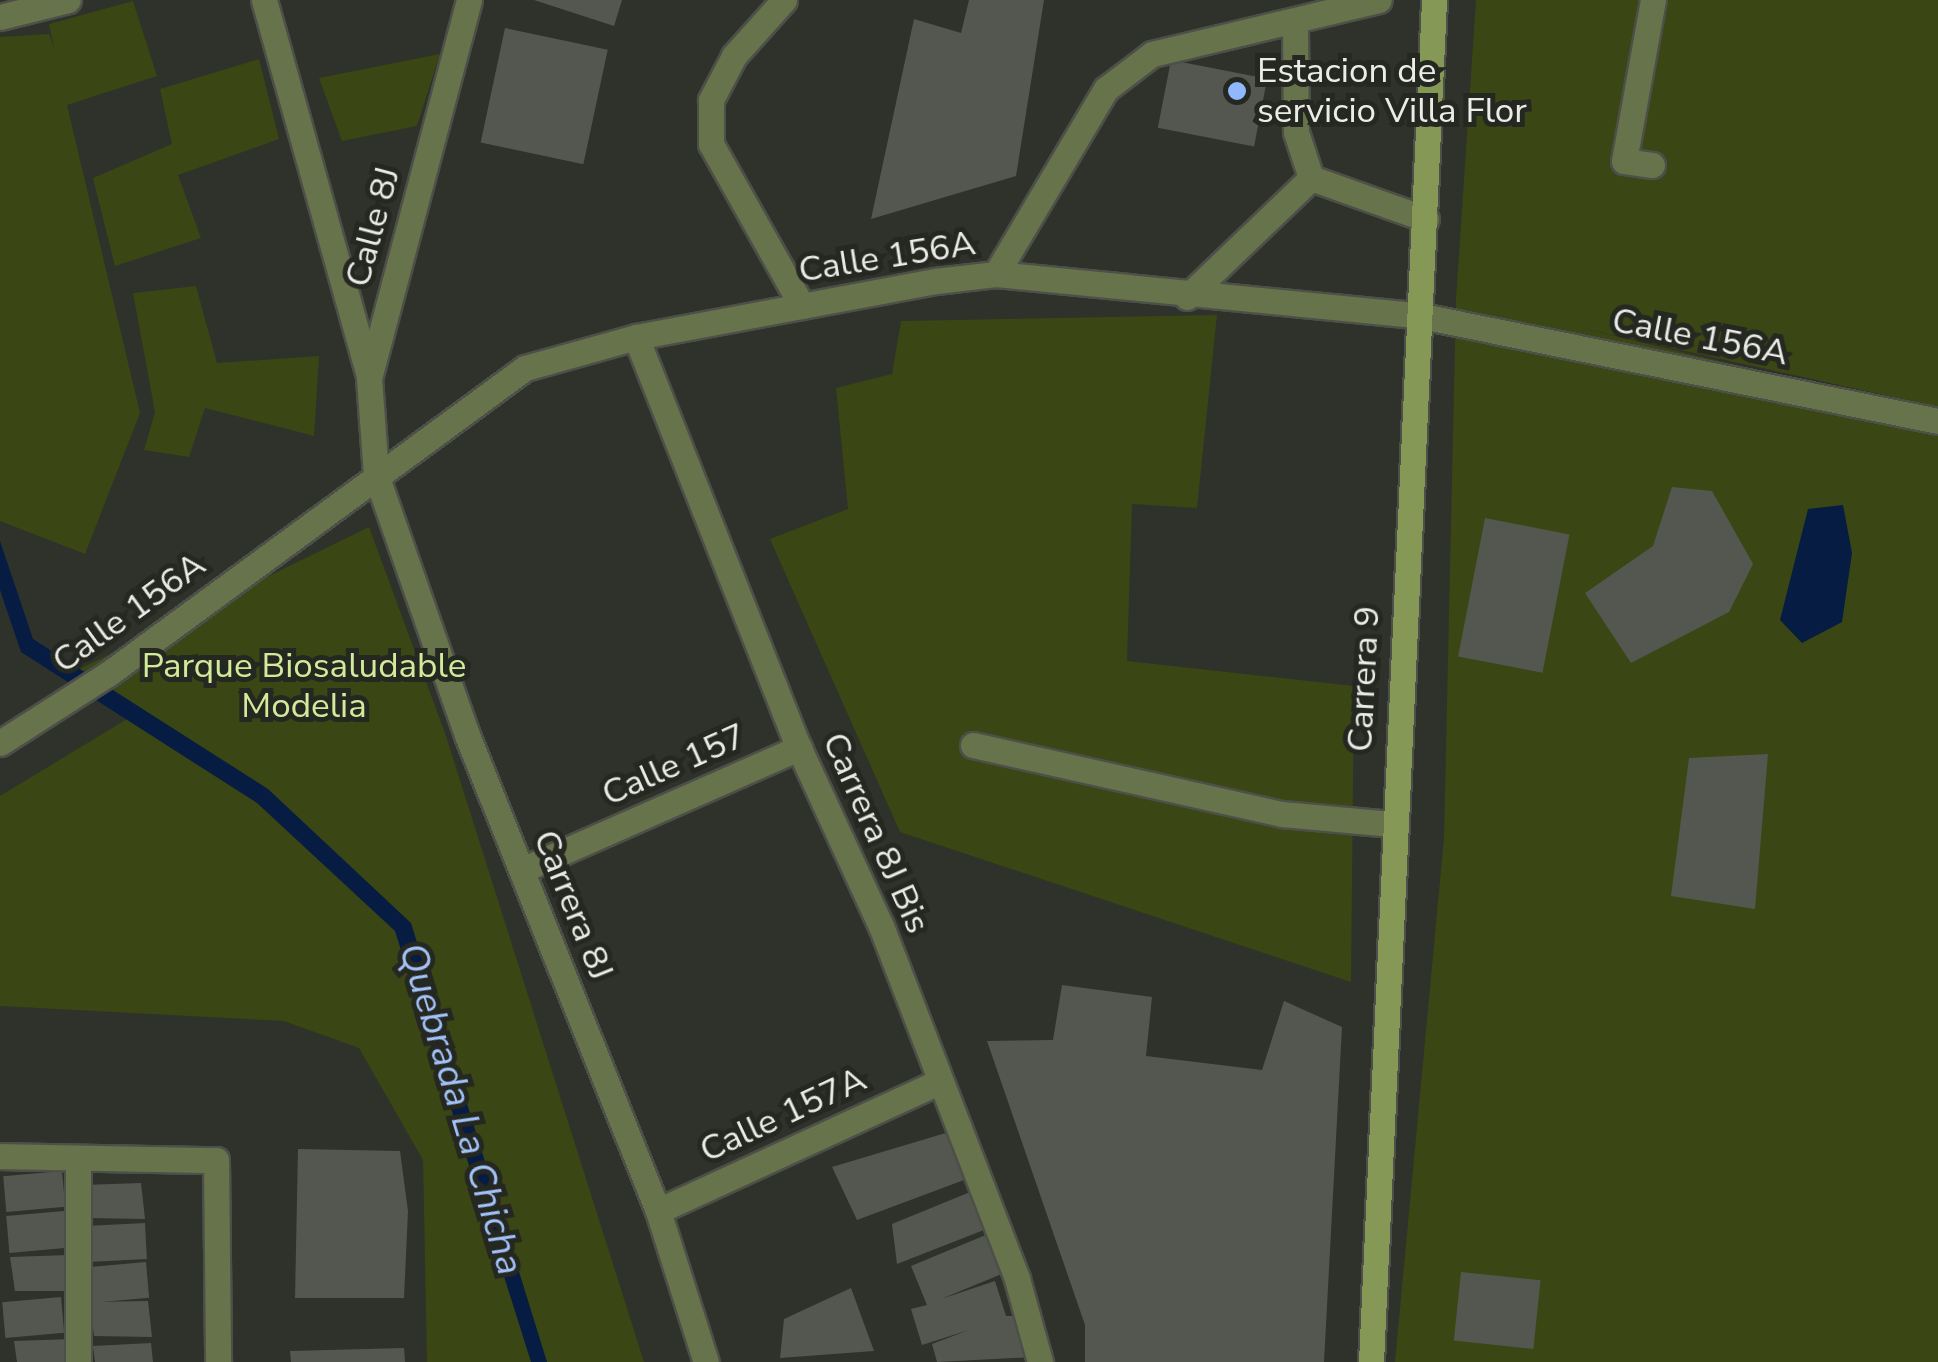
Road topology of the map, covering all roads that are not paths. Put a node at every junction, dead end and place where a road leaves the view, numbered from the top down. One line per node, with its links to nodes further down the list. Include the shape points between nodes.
1 (68, 0): 8 (street)
2 (264, 0): 18 (street)
3 (469, 0): 18 (street, Calle 8J)
4 (784, 0): 15 (street, via 734,56 712,100 711,144)
5 (1378, 0): 9 (street)
6 (1434, 0): 12 (street, Carrera 9)
7 (1653, 0): 10 (street, via 1624,161)
8 (0, 17)
9 (1295, 26): 11 (street, via 1296,132); 13 (street, via 1152,54 1106,88)
10 (1652, 165)
11 (1311, 178): 12 (street); 14 (street)
12 (1426, 219): 16 (street, Carrera 9)
13 (996, 274): 14 (street, Calle 156A); 15 (street, Calle 156A)
14 (1187, 296): 16 (street, Calle 156A)
15 (802, 306): 17 (street, Calle 156A)
16 (1418, 316): 19 (street, Calle 156A); 24 (street, Carrera 9)
17 (636, 337): 20 (street, Calle 156A, via 525,368); 23 (street, Carrera 8J Bis)
18 (369, 378): 20 (street, Calle 8J)
19 (1938, 421)
20 (376, 475): 21 (street, Calle 156A); 25 (street, Carrera 8J)
21 (10, 739)
22 (974, 745): 24 (street, via 1282,814)
23 (799, 748): 25 (street, Calle 157); 26 (street, Carrera 8J Bis, via 881,926)
24 (1392, 824): 34 (street, Carrera 9)
25 (522, 870): 29 (street, Carrera 8J)
26 (938, 1082): 29 (street, Calle 157A); 33 (street, Carrera 8J Bis, via 1017,1278)
27 (0, 1156): 28 (street)
28 (78, 1160): 30 (street); 31 (street, via 216,1160)
29 (658, 1211): 32 (street, Carrera 8J)
30 (78, 1362)
31 (218, 1362)
32 (706, 1362)
33 (1040, 1362)
34 (1371, 1362)

